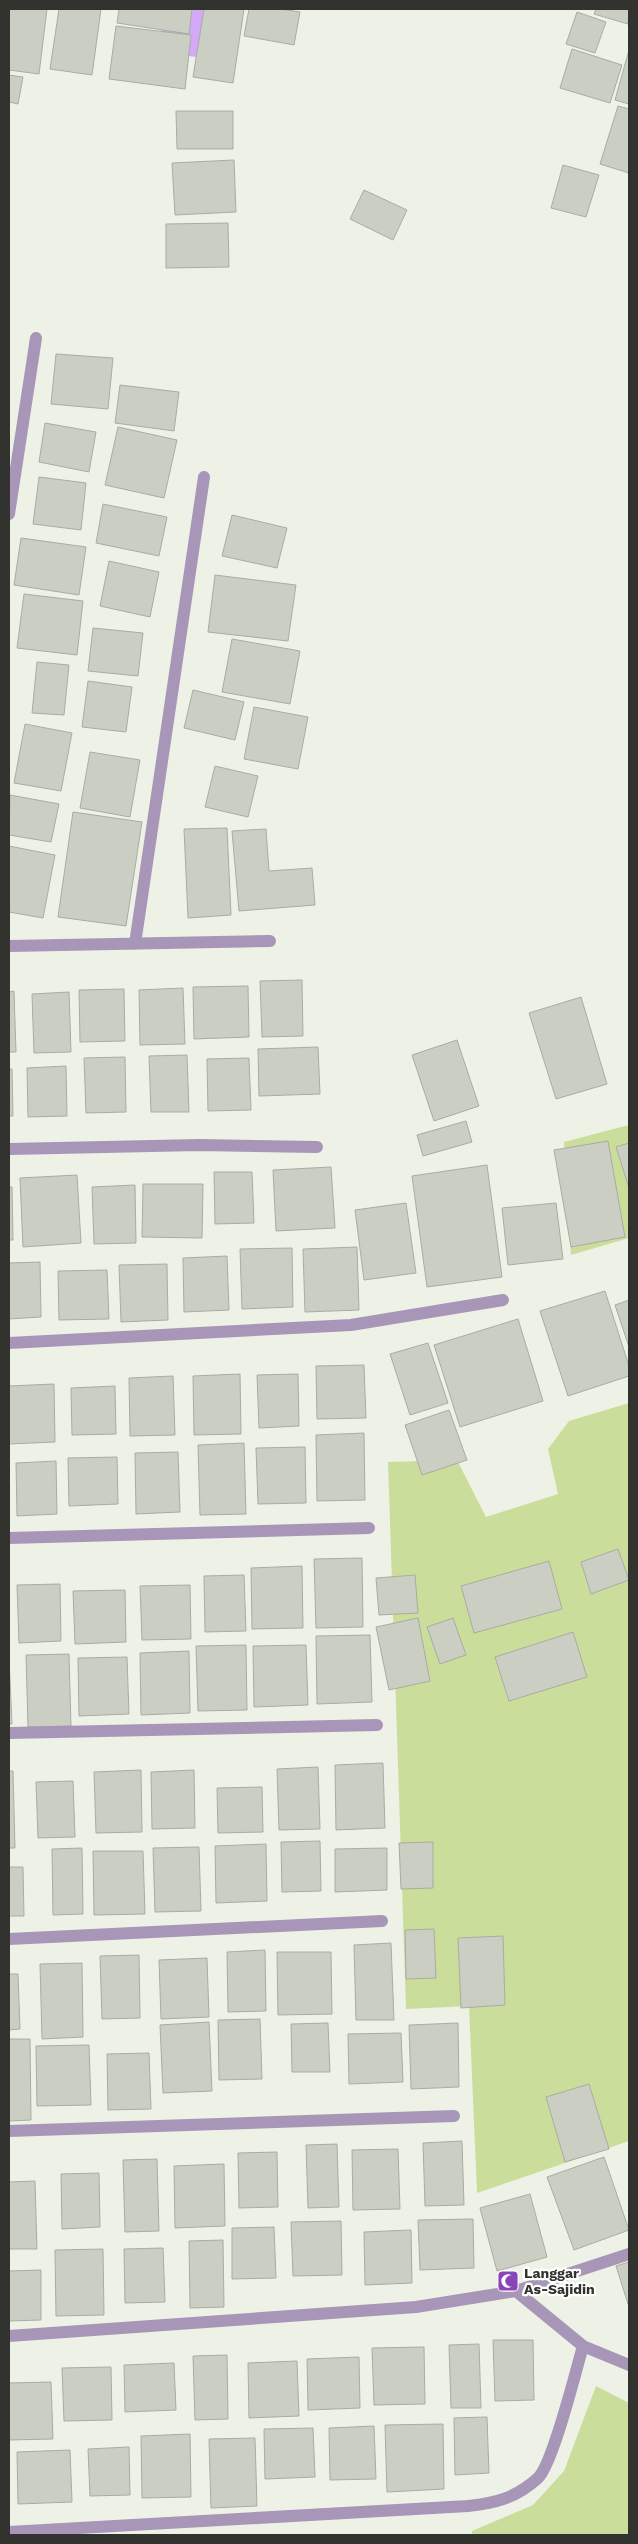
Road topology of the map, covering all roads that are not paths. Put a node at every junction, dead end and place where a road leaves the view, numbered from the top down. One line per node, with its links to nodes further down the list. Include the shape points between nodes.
1 (36, 338): 3 (street)
2 (204, 477): 5 (street)
3 (9, 514)
4 (270, 941): 5 (street)
5 (135, 944): 6 (street)
6 (9, 946)
7 (317, 1147): 8 (street, via 200,1145)
8 (9, 1149)
9 (503, 1300): 10 (street, via 351,1325)
10 (9, 1343)
11 (370, 1528): 12 (street)
12 (9, 1538)
13 (377, 1725): 14 (street)
14 (9, 1733)
15 (382, 1921): 16 (street)
16 (9, 1939)
17 (454, 2116): 18 (street)
18 (9, 2131)
19 (629, 2254): 20 (street)
20 (516, 2290): 21 (street, via 416,2307); 22 (street)
21 (9, 2336)
22 (583, 2346): 23 (street); 24 (street, via 540,2477 498,2502)
23 (629, 2365)
24 (9, 2532)

